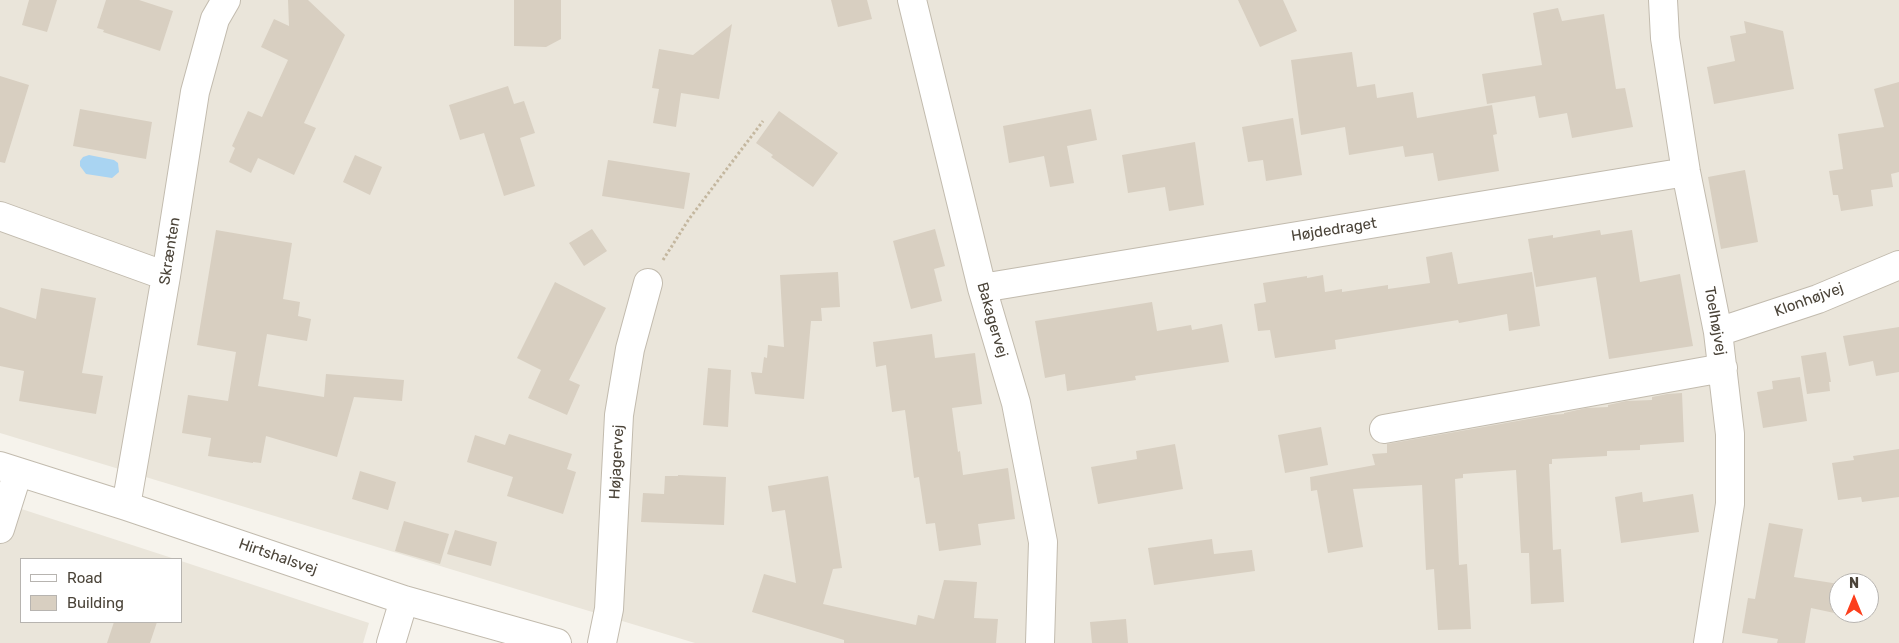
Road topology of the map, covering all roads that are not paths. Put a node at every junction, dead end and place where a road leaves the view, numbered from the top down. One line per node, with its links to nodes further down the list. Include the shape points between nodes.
1 (226, 0): 7 (street, Skrænten, via 215,18 195,92)
2 (912, 0): 9 (street, Bakagervej)
3 (1663, 0): 4 (street, Toelhøjvej, via 1665,38)
4 (1686, 172): 9 (street, Højdedraget); 10 (street, Toelhøjvej)
5 (0, 216): 7 (street)
6 (1899, 265): 10 (street, Klonhøjvej, via 1818,299)
7 (166, 276): 14 (street, Skrænten)
8 (648, 284): 19 (street, Højagervej, via 630,348 620,415 609,609)
9 (982, 288): 20 (street, Bakagervej, via 1016,402 1043,542)
10 (1718, 332): 11 (street, Toelhøjvej)
11 (1723, 368): 12 (street); 21 (street, Toelhøjvej, via 1730,434 1730,504)
12 (1384, 429)
13 (9, 469): 14 (street, Hirtshalsvej); 15 (street)
14 (126, 506): 16 (street, Hirtshalsvej)
15 (0, 529)
16 (404, 600): 17 (street); 18 (street, Hirtshalsvej)
17 (390, 643)
18 (557, 643)
19 (602, 643)
20 (1040, 643)
21 (1708, 643)

